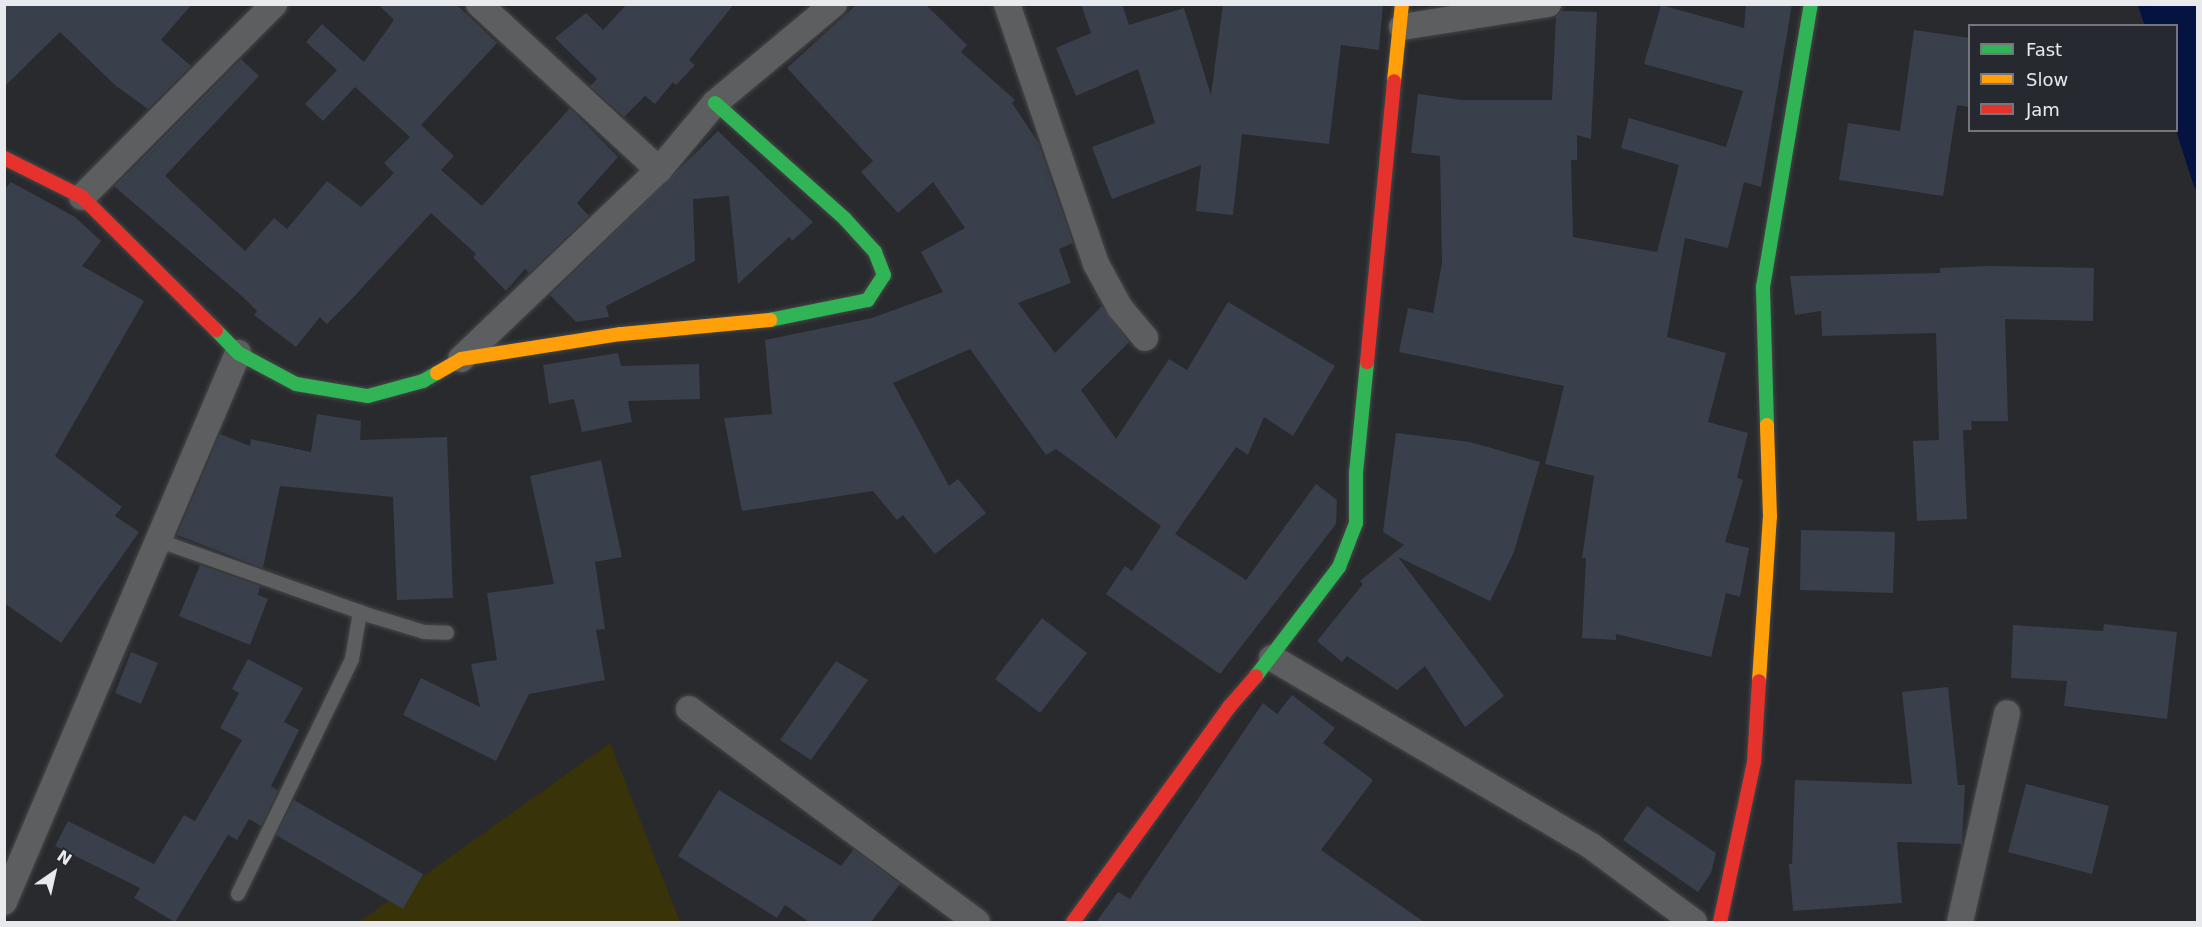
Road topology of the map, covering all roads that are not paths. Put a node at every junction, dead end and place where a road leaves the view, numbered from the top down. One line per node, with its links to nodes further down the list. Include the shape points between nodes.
1 (274, 4): 11 (street)
2 (479, 4): 10 (street)
3 (834, 4): 8 (street)
4 (1007, 4): 12 (street, via 1096,264 1120,308)
5 (1548, 4): 7 (street)
6 (1812, 4): 26 (street, via 1763,287 1770,517 1756,739)
7 (1402, 16): 18 (street, via 1356,473 1356,523 1339,567)
8 (715, 103): 10 (street); 14 (street, via 845,219 875,252 884,275 868,300 747,325 621,334)
9 (4, 158): 11 (street)
10 (659, 170): 14 (street)
11 (82, 197): 13 (street, via 168,278)
12 (1145, 338)
13 (238, 353): 14 (street, via 296,384 368,396 423,381); 15 (street)
14 (462, 359)
15 (156, 540): 16 (lane); 22 (street)
16 (360, 612): 17 (lane, via 424,632); 21 (lane, via 352,659)
17 (447, 633)
18 (1272, 658): 24 (street, via 1229,707); 25 (street, via 1590,846)
19 (689, 709): 23 (street)
20 (2007, 713): 27 (street)
21 (238, 894)
22 (4, 902)
23 (977, 922)
24 (1073, 922)
25 (1694, 922)
26 (1720, 922)
27 (1960, 922)

